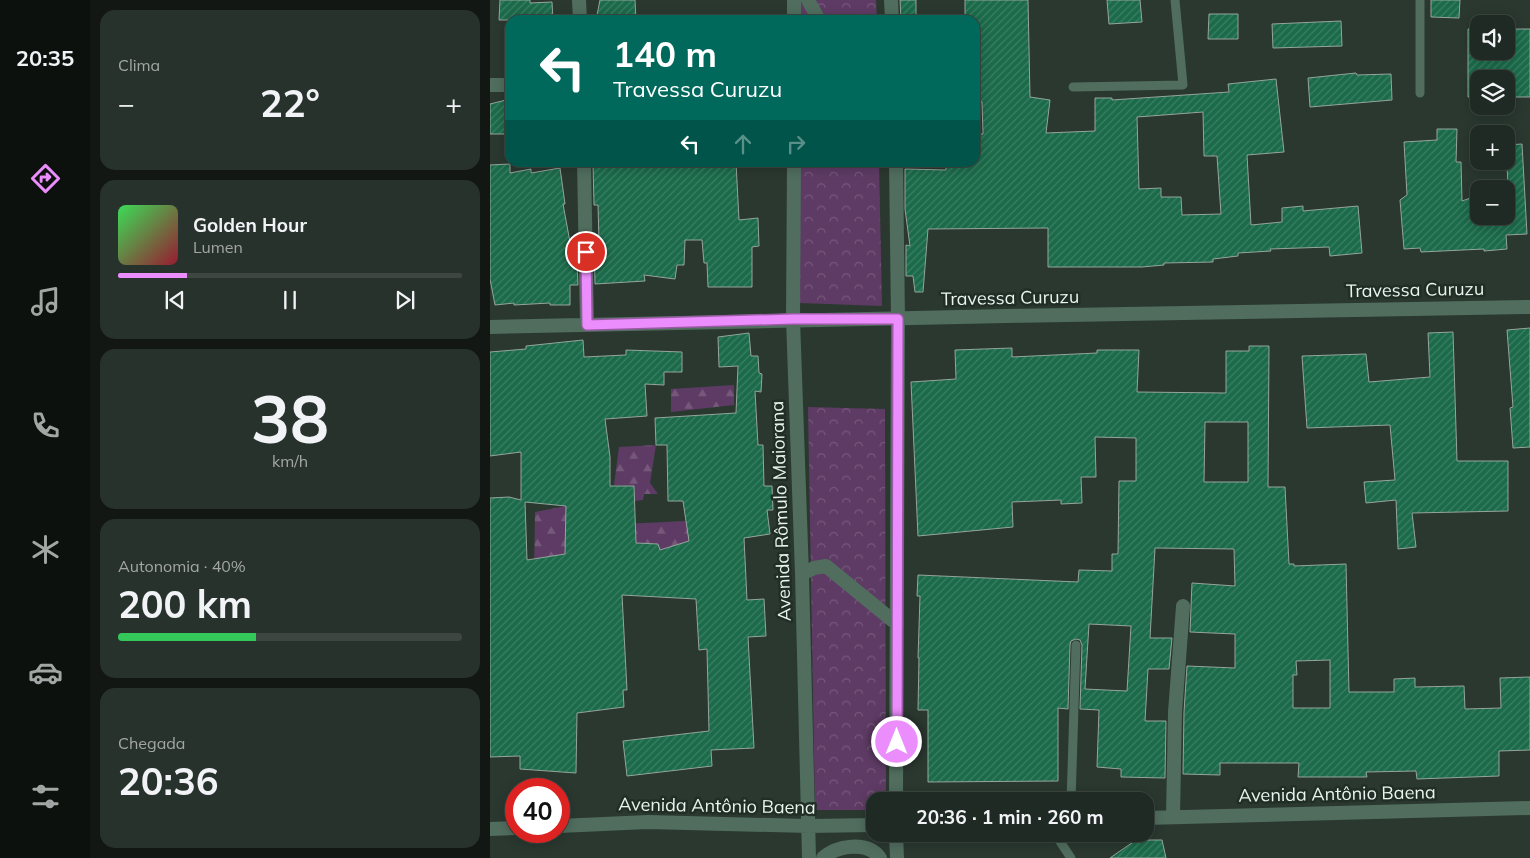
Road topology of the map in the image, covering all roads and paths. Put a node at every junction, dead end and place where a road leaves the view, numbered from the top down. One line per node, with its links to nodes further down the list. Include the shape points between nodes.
1 (580, 0): 7 (street)
2 (794, 0): 8 (street)
3 (808, 0): 9 (street)
4 (891, 0): 10 (street)
5 (1175, 0): 13 (lane, via 1183,85)
6 (1420, 0): 14 (lane)
7 (580, 15)
8 (794, 15)
9 (816, 15)
10 (892, 15)
11 (490, 85): 12 (street)
12 (505, 85)
13 (1073, 87)
14 (1420, 93)
15 (584, 167): 21 (street)
16 (794, 167): 19 (street, Avenida Rômulo Maiorana)
17 (896, 167): 20 (street)
18 (1530, 306): 20 (street, Travessa Curuzu)
19 (793, 319): 20 (street, Travessa Curuzu); 21 (street, Travessa Curuzu); 23 (street, Avenida Rômulo Maiorana)
20 (898, 319): 25 (street)
21 (587, 325): 22 (street, Travessa Curuzu)
22 (490, 327)
23 (802, 574): 25 (street, via 826,566); 34 (street, Avenida Rômulo Maiorana)
24 (1183, 606): 31 (street, via 1174,712)
25 (897, 624): 27 (street)
26 (1076, 645): 28 (lane)
27 (896, 792)
28 (1071, 792)
29 (1530, 808): 31 (street, Avenida Antônio Baena)
30 (1154, 818): 31 (street, Avenida Antônio Baena)
31 (1173, 818)
32 (866, 825): 34 (street, Avenida Antônio Baena)
33 (570, 826): 34 (street, Avenida Antônio Baena, via 648,822)
34 (808, 826): 39 (street, Avenida Rômulo Maiorana)
35 (505, 828): 36 (street)
36 (490, 829)
37 (896, 842): 42 (street)
38 (1060, 842): 43 (lane)
39 (809, 858)
40 (823, 858): 41 (street, via 830,851 854,847 864,848)
41 (880, 858)
42 (897, 858)
43 (1071, 858)

